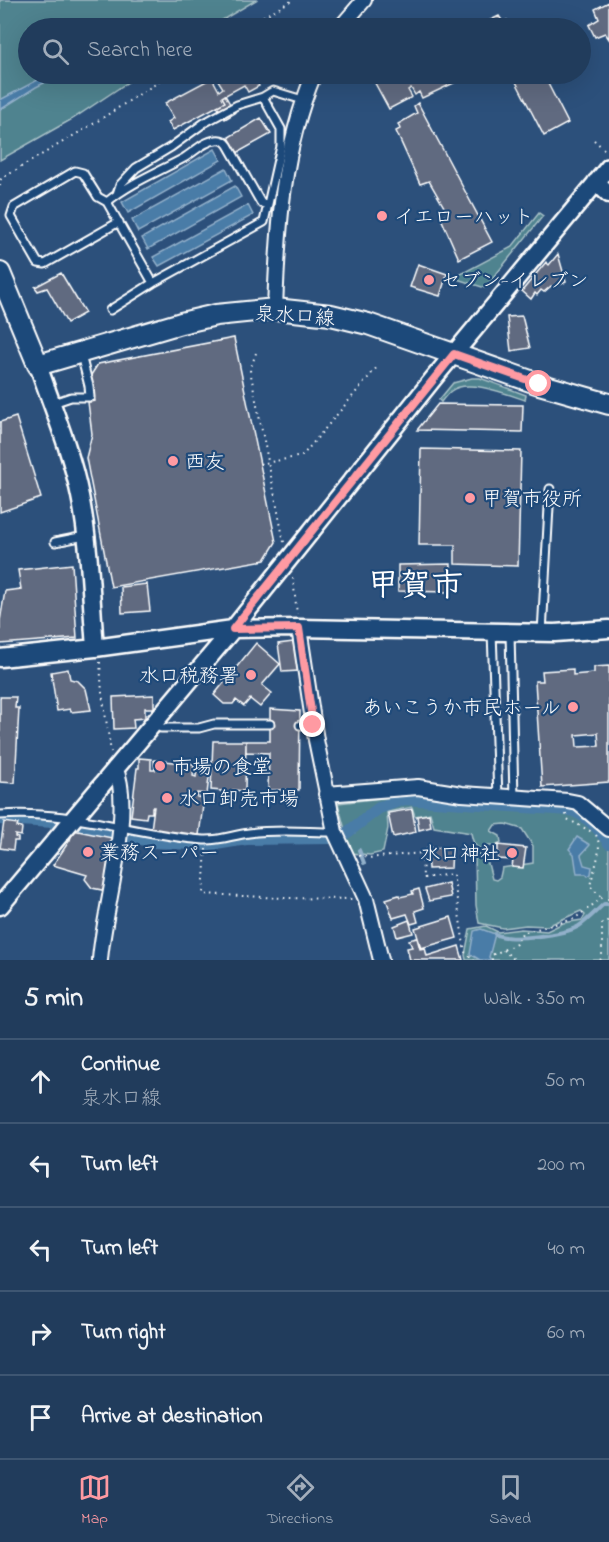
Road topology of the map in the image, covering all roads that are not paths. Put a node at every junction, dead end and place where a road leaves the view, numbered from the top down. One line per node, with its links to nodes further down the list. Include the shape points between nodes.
1 (364, 0): 2 (street)
2 (349, 18)
3 (310, 84): 5 (street)
4 (263, 97): 5 (lane, via 273,91); 8 (lane, via 237,105 204,123 136,168); 11 (lane, via 281,129 281,146)
5 (303, 100): 16 (street, via 281,202)
6 (608, 160): 7 (street)
7 (596, 182): 9 (street); 18 (street)
8 (117, 194): 10 (lane); 11 (lane, via 208,142 224,140 261,203)
9 (609, 194)
10 (107, 202): 12 (lane); 12 (lane, via 98,197 83,173 75,171 14,207 11,216 38,262 45,264)
11 (267, 205): 14 (lane, via 264,222)
12 (119, 222): 14 (lane)
13 (0, 273): 19 (main road)
14 (153, 283): 15 (lane)
15 (110, 309)
16 (275, 309): 17 (main road, 泉水口線, via 216,315); 18 (main road, 泉水口線, via 368,324)
17 (80, 352): 19 (main road, 泉水口線); 20 (lane, via 90,397 71,397)
18 (454, 354): 21 (main road, 泉水口線); 27 (street)
19 (38, 365): 20 (street)
20 (52, 404): 23 (street, via 73,465)
21 (609, 404)
22 (550, 489): 30 (lane)
23 (86, 536): 24 (lane); 31 (street)
24 (55, 542)
25 (299, 624): 27 (street); 28 (street); 36 (street, via 307,725)
26 (609, 628): 30 (street)
27 (233, 629): 31 (street); 35 (street)
28 (492, 632): 29 (street); 37 (lane)
29 (510, 632): 30 (street); 38 (lane)
30 (542, 633)
31 (97, 653): 32 (street)
32 (0, 658)
33 (270, 724): 34 (lane)
34 (161, 728)
35 (114, 764): 40 (street); 42 (street, via 121,782)
36 (327, 794): 37 (street, via 417,787); 43 (street)
37 (498, 797): 38 (street)
38 (514, 798): 41 (street, via 578,803)
39 (0, 815): 40 (lane)
40 (73, 818): 42 (lane); 44 (street)
41 (609, 828)
42 (120, 832): 43 (lane, via 206,840 260,832); 45 (street)
43 (337, 836): 46 (street, via 366,899)
44 (0, 906)
45 (100, 960)
46 (381, 960)

